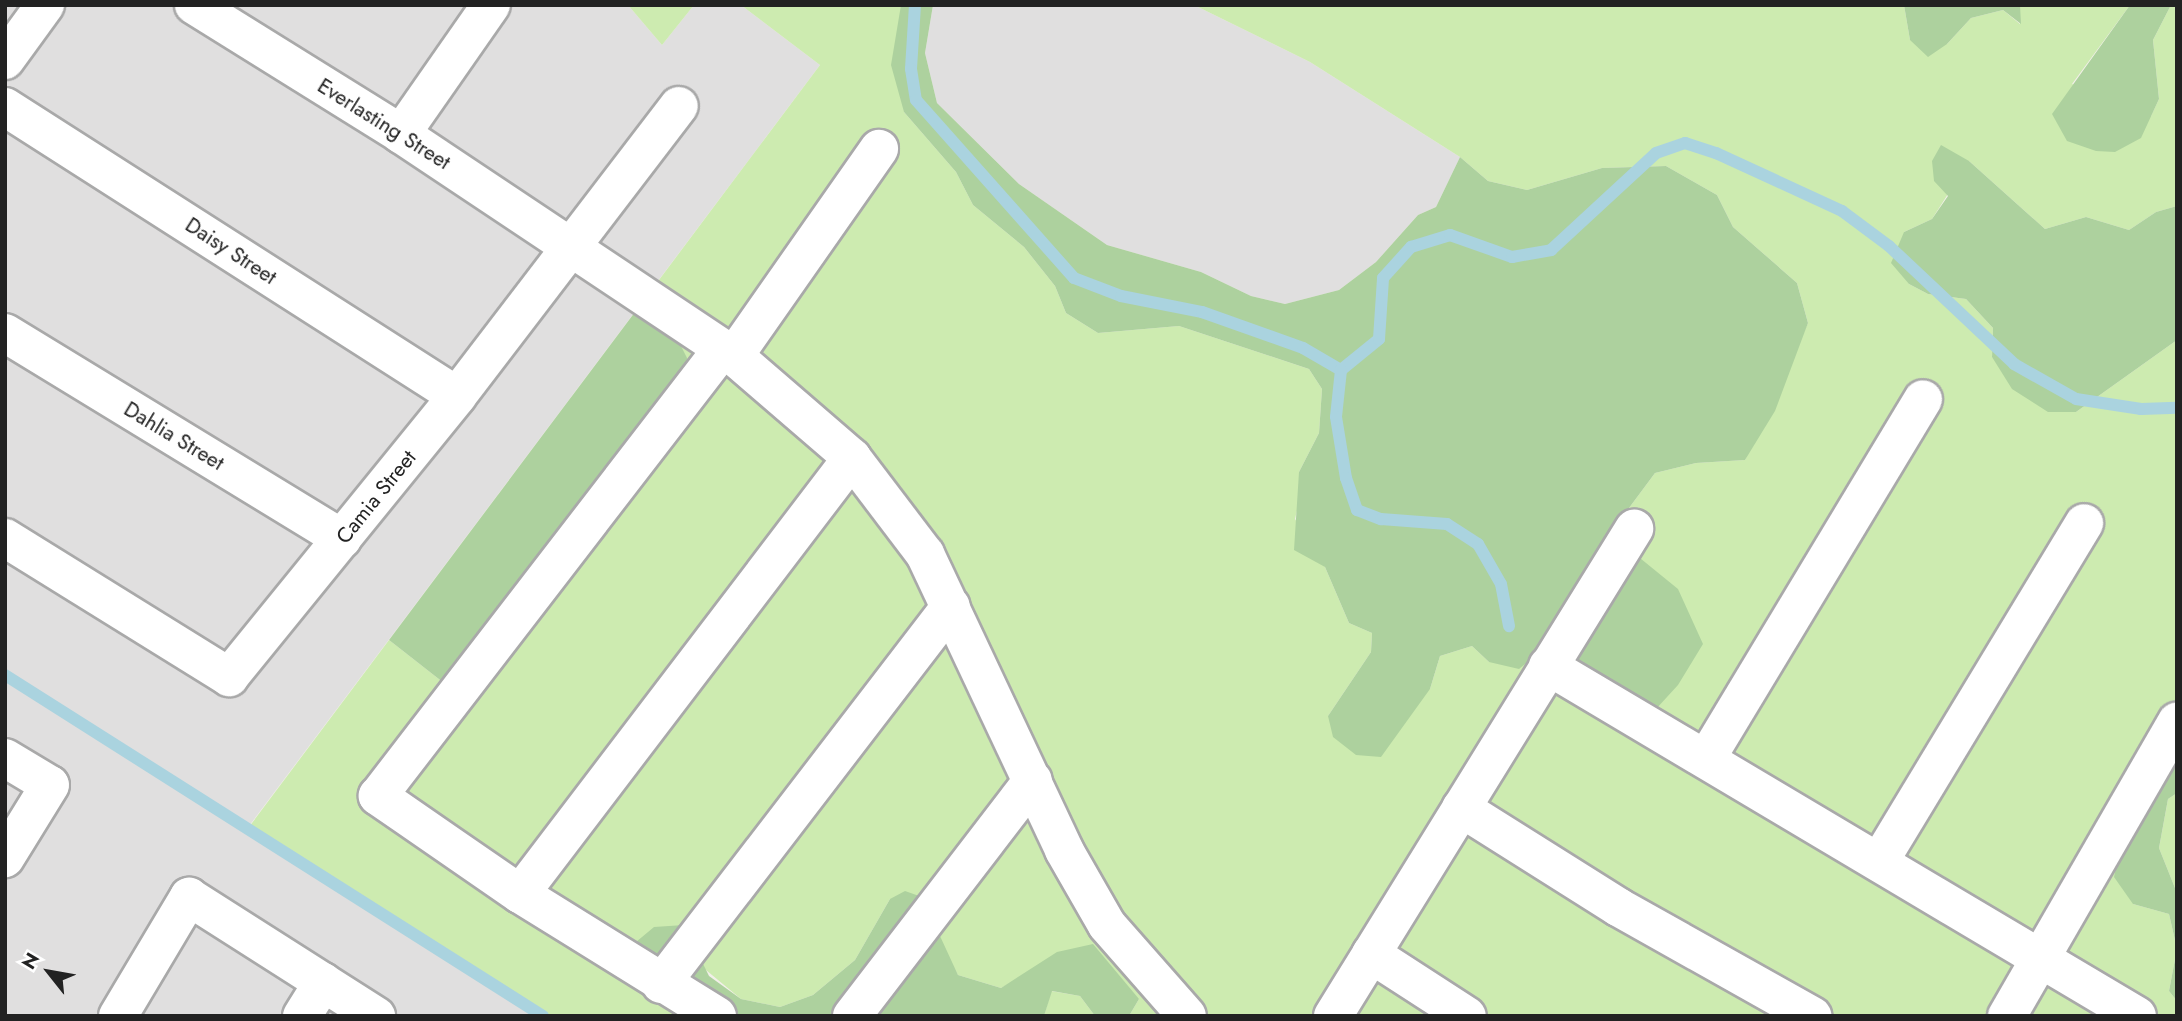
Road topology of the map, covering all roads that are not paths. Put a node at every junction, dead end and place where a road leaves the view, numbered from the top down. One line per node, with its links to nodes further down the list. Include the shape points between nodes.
1 (45, 5): 4 (street)
2 (194, 5): 7 (street, Everlasting Street)
3 (491, 5): 7 (street)
4 (5, 60)
5 (679, 106): 9 (street, Camia Street)
6 (5, 107): 12 (street, Daisy Street)
7 (401, 134): 9 (street, Everlasting Street)
8 (879, 149): 11 (street)
9 (571, 246): 11 (street, Everlasting Street); 12 (street, Camia Street)
10 (5, 333): 18 (street, Dahlia Street)
11 (729, 352): 14 (street, Everlasting Street); 28 (street, via 378,796)
12 (457, 396): 18 (street, Camia Street)
13 (1923, 399): 23 (street)
14 (852, 458): 19 (street, Everlasting Street, via 925,554); 28 (street)
15 (2084, 523): 27 (street)
16 (1634, 529): 20 (street)
17 (5, 538): 18 (street, Camia Street, via 229,677)
18 (342, 539)
19 (951, 606): 24 (street, Everlasting Street); 32 (street)
20 (1548, 666): 23 (street); 25 (street)
21 (2177, 722): 30 (street)
22 (5, 758): 26 (street, via 50,785)
23 (1706, 759): 27 (street)
24 (1033, 780): 37 (street); 38 (street, Everlasting Street, via 1107,925)
25 (1461, 808): 29 (street); 41 (street, via 1618,907)
26 (5, 858)
27 (1879, 862): 30 (street)
28 (520, 894): 32 (street)
29 (1371, 954): 39 (street); 40 (street)
30 (2039, 957): 42 (street); 43 (street)
31 (323, 982): 33 (street, via 189,897); 34 (street); 35 (street)
32 (661, 984): 36 (street)
33 (118, 1016)
34 (302, 1016)
35 (376, 1016)
36 (717, 1016)
37 (852, 1016)
38 (1187, 1016)
39 (1333, 1016)
40 (1467, 1016)
41 (1812, 1016)
42 (2007, 1016)
43 (2137, 1016)

